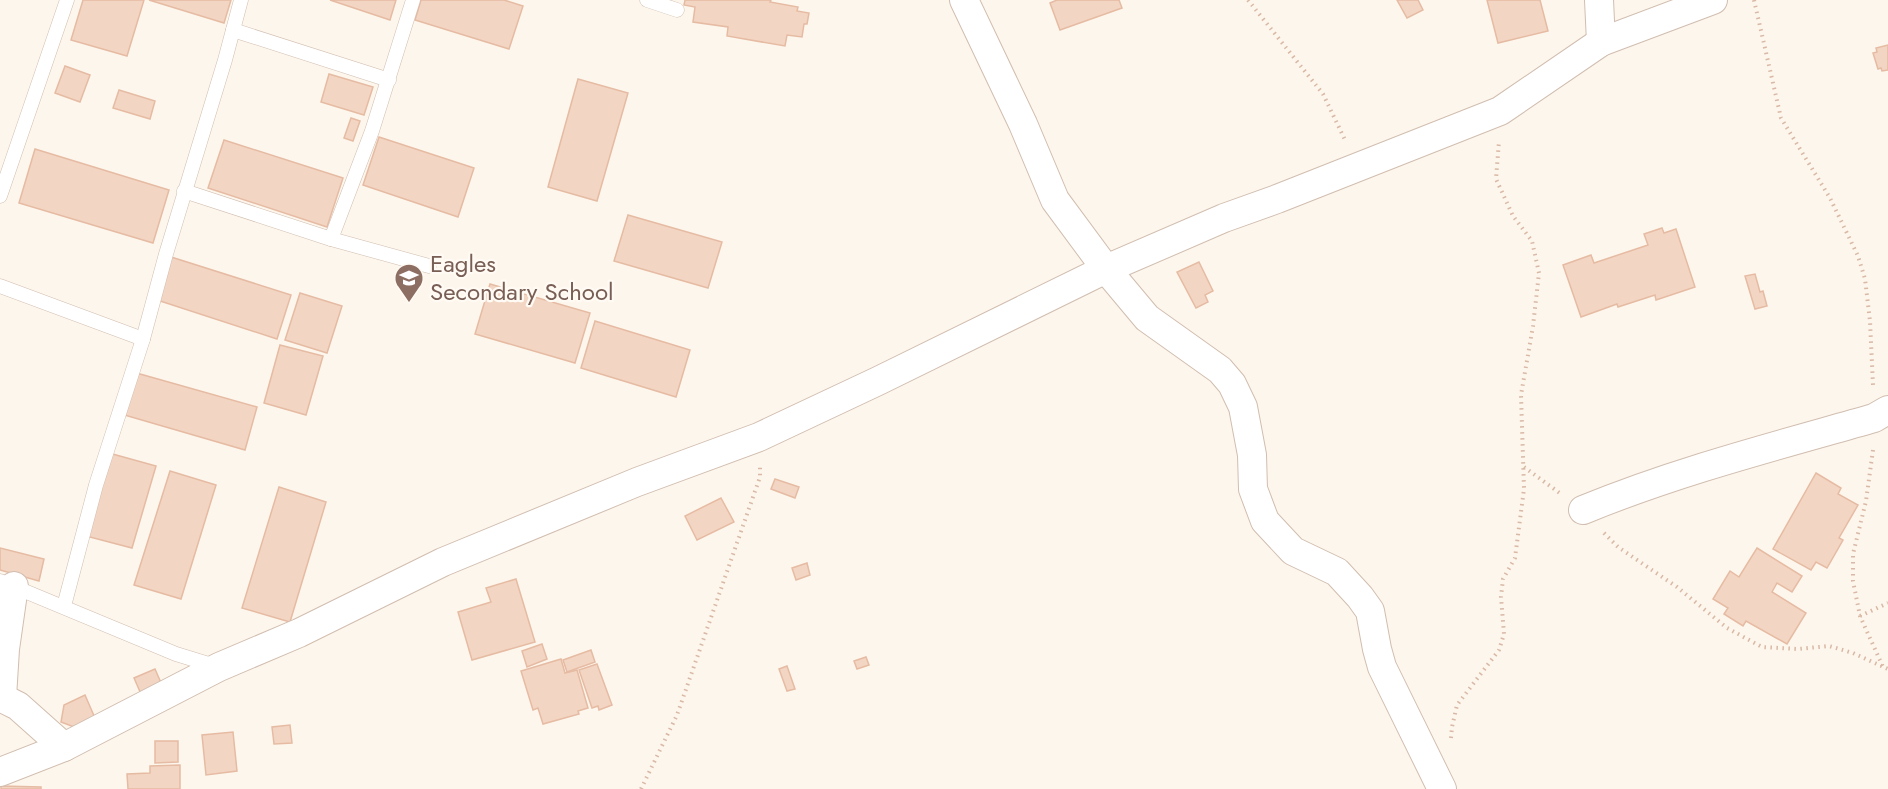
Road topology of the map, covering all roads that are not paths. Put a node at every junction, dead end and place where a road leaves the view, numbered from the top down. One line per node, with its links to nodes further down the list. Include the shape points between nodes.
1 (67, 0): 13 (lane)
2 (241, 0): 9 (lane)
3 (414, 0): 11 (lane)
4 (647, 0): 8 (lane)
5 (964, 0): 16 (street, via 1055,200)
6 (1599, 0): 10 (street)
7 (1713, 0): 10 (street)
8 (677, 10)
9 (233, 30): 11 (lane); 12 (lane)
10 (1601, 42): 16 (street, via 1500,111 1224,218)
11 (389, 80): 14 (lane)
12 (184, 192): 14 (lane); 18 (lane)
13 (0, 196)
14 (331, 239): 15 (lane)
15 (429, 266)
16 (1106, 269): 23 (street, via 759,437 637,482 443,562 299,633); 27 (street, via 1147,318 1220,370 1232,384 1243,407 1252,455 1253,489 1265,521 1293,551 1337,573 1370,611 1382,667)
17 (0, 286): 18 (lane)
18 (143, 339): 22 (lane, via 96,485)
19 (1881, 414): 20 (street, via 1640,487)
20 (1583, 510)
21 (7, 583): 22 (lane); 24 (street)
22 (64, 606): 23 (lane, via 176,654)
23 (219, 667): 25 (street)
24 (1, 697): 25 (street, via 18,706)
25 (64, 747): 26 (street)
26 (0, 772)
27 (1442, 789)

